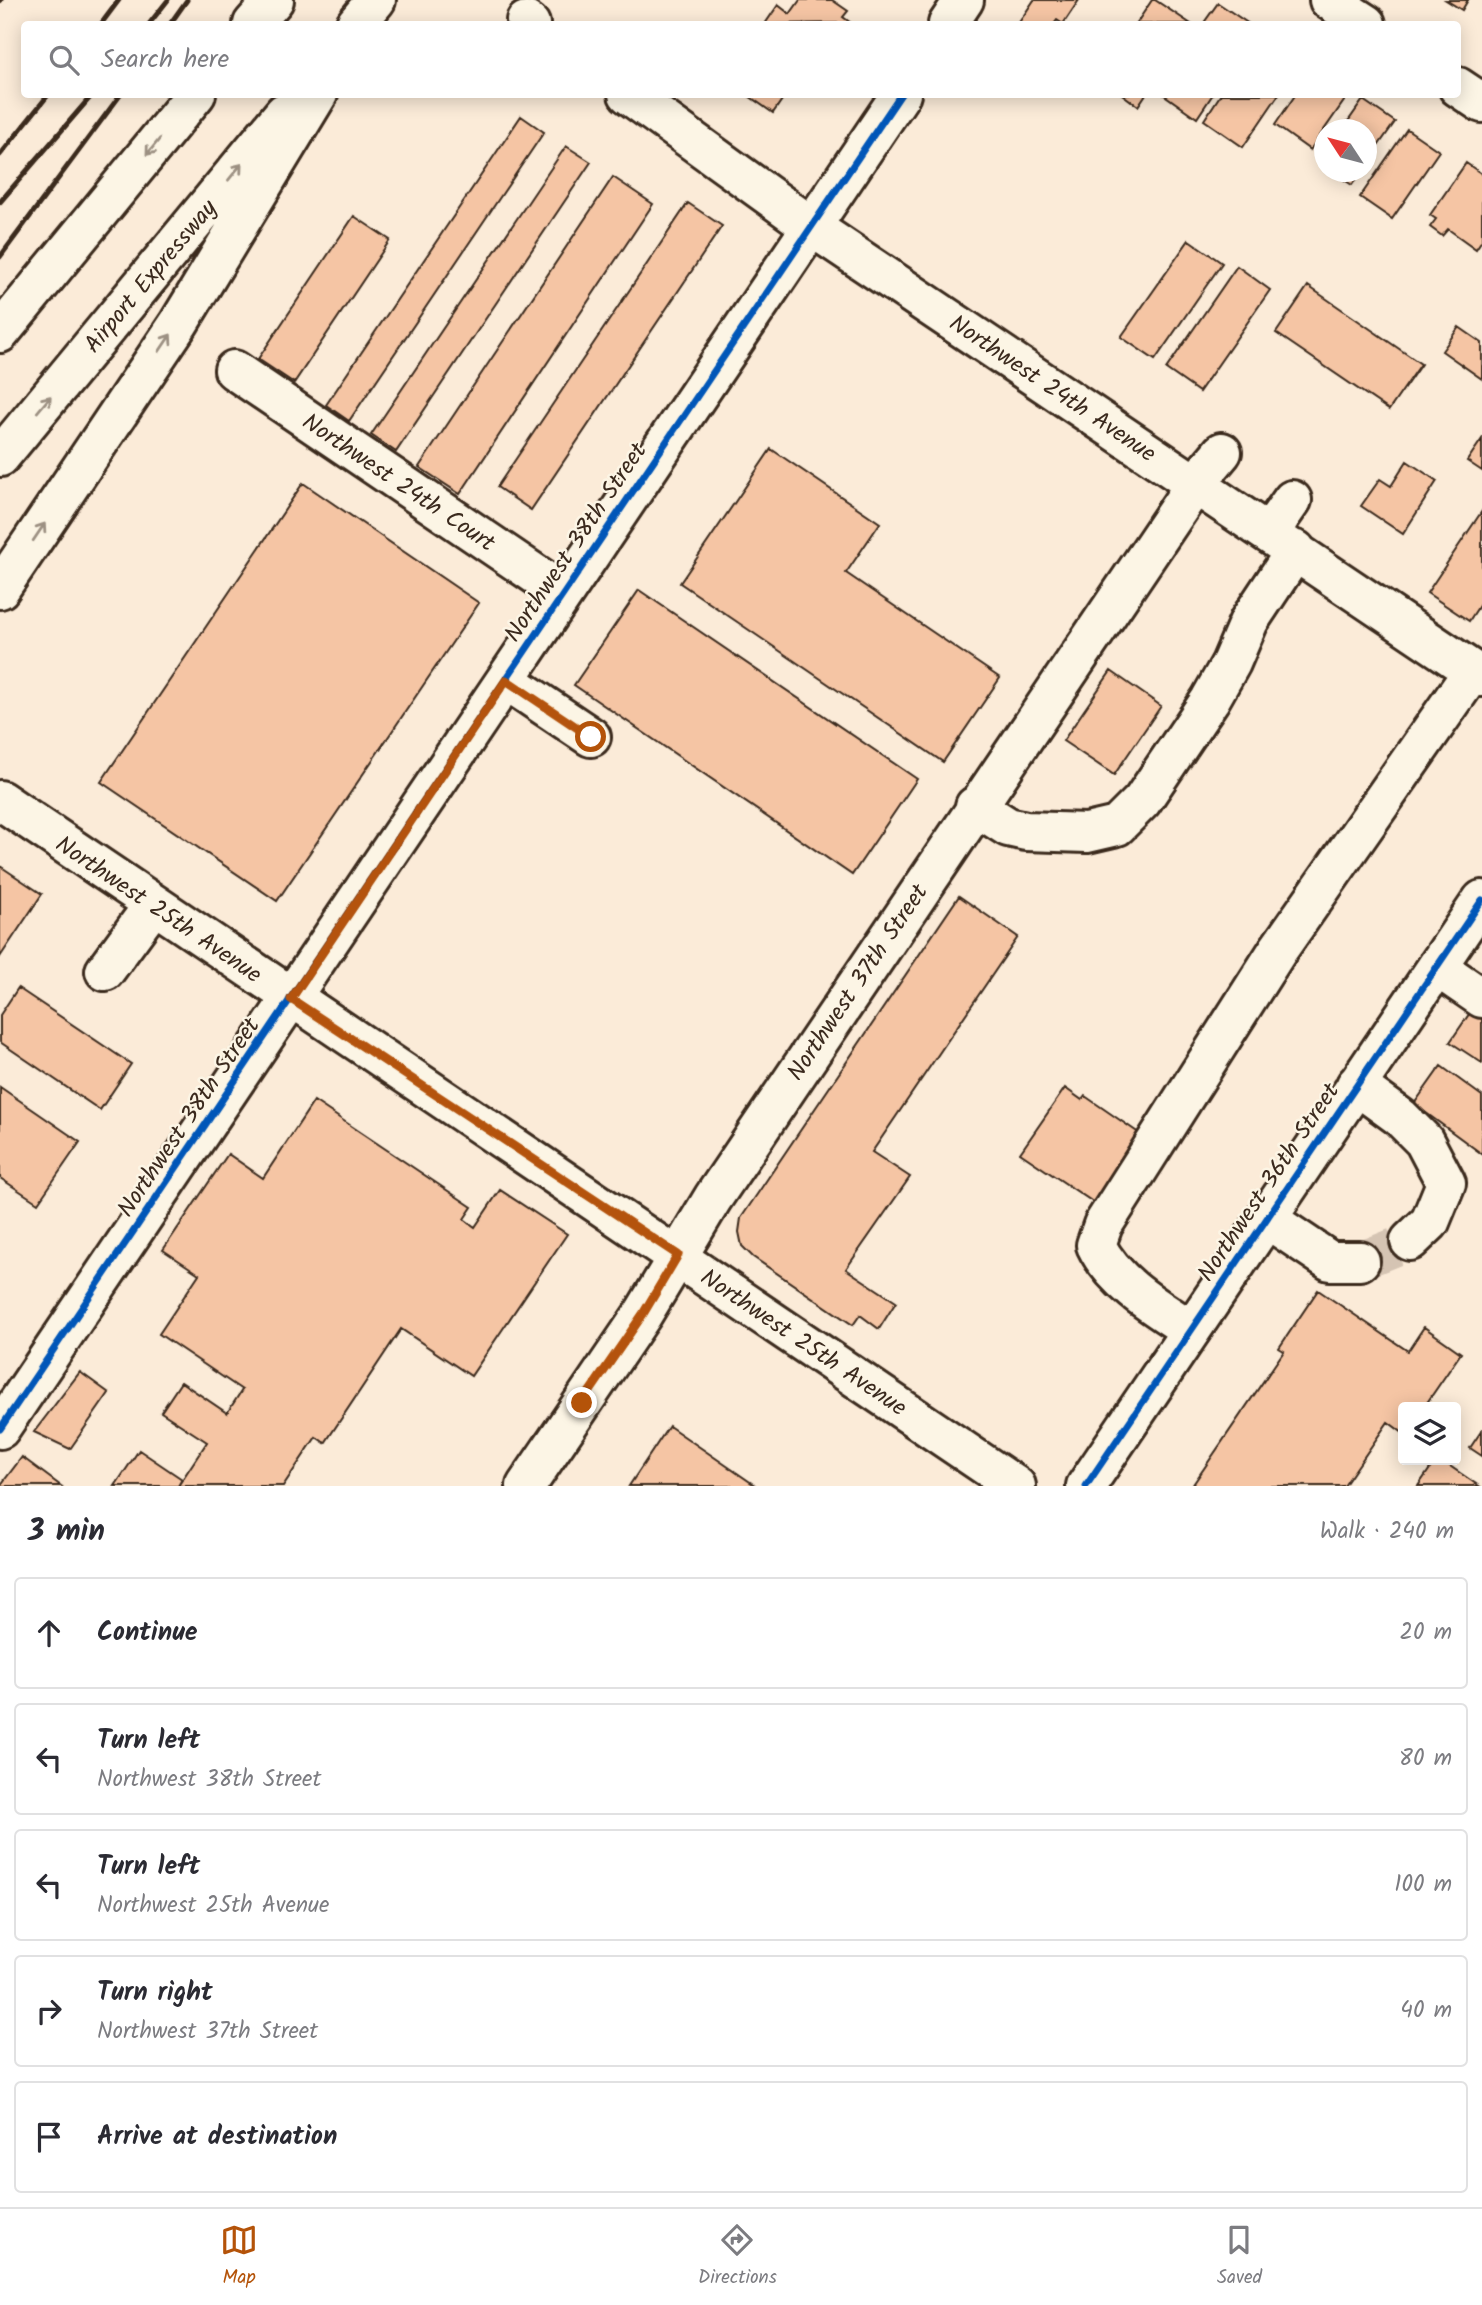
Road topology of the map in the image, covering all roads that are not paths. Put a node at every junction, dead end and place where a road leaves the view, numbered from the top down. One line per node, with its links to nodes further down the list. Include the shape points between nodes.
1 (274, 0): 4 (main road)
2 (964, 0): 5 (main road)
3 (1329, 0): 6 (main road)
4 (256, 21)
5 (950, 21)
6 (1361, 21)
7 (1461, 88): 13 (main road)
8 (193, 98): 15 (main road, one-way to 15)
9 (296, 98): 18 (main road, Airport Expressway, one-way to 9)
10 (316, 98): 22 (main road, one-way to 10, via 179,323)
11 (634, 98): 14 (main road, Northwest 24th Avenue)
12 (898, 98): 14 (main road, Northwest 38th Street)
13 (1482, 103)
14 (813, 227): 19 (main road, Northwest 24th Avenue); 23 (main road, Northwest 38th Street)
15 (0, 333)
16 (234, 370): 23 (main road, Northwest 24th Court)
17 (1222, 452): 19 (main road, Northwest 37th Street)
18 (0, 457)
19 (1196, 483): 21 (main road, Northwest 24th Avenue); 28 (main road, Northwest 37th Street)
20 (1292, 500): 21 (main road)
21 (1283, 542): 24 (main road, Northwest 24th Avenue); 28 (main road, via 1231,663 1210,700 1142,801 1117,826 1087,833 1026,831 1008,827)
22 (0, 589)
23 (563, 593): 25 (main road, Northwest 38th Street)
24 (1477, 674): 40 (main road, via 1278,950 1103,1226 1096,1245 1104,1261 1150,1304)
25 (506, 680): 26 (main road); 34 (main road, Northwest 38th Street)
26 (591, 737)
27 (0, 800): 30 (main road, Northwest 25th Avenue)
28 (975, 806): 38 (main road, Northwest 37th Street)
29 (1482, 900): 31 (main road, Northwest 36th Street)
30 (154, 904): 32 (main road); 34 (main road, Northwest 25th Avenue)
31 (1437, 967): 33 (main road); 35 (main road, Northwest 36th Street)
32 (105, 971)
33 (1482, 998)
34 (291, 999): 38 (main road, Northwest 25th Avenue); 41 (main road, Northwest 38th Street)
35 (1356, 1085): 36 (main road, Northwest 36th Street); 37 (main road, via 1401,1117 1424,1141 1446,1183 1430,1222)
36 (1266, 1218): 39 (main road, via 1330,1261); 40 (main road, Northwest 36th Street)
37 (1410, 1241)
38 (678, 1255): 43 (main road, Northwest 37th Street); 44 (main road, Northwest 25th Avenue)
39 (1360, 1261)
40 (1191, 1330): 45 (main road, Northwest 36th Street)
41 (13, 1383): 42 (main road, Northwest 38th Street)
42 (0, 1429)
43 (526, 1486)
44 (1016, 1486)
45 (1086, 1486)

